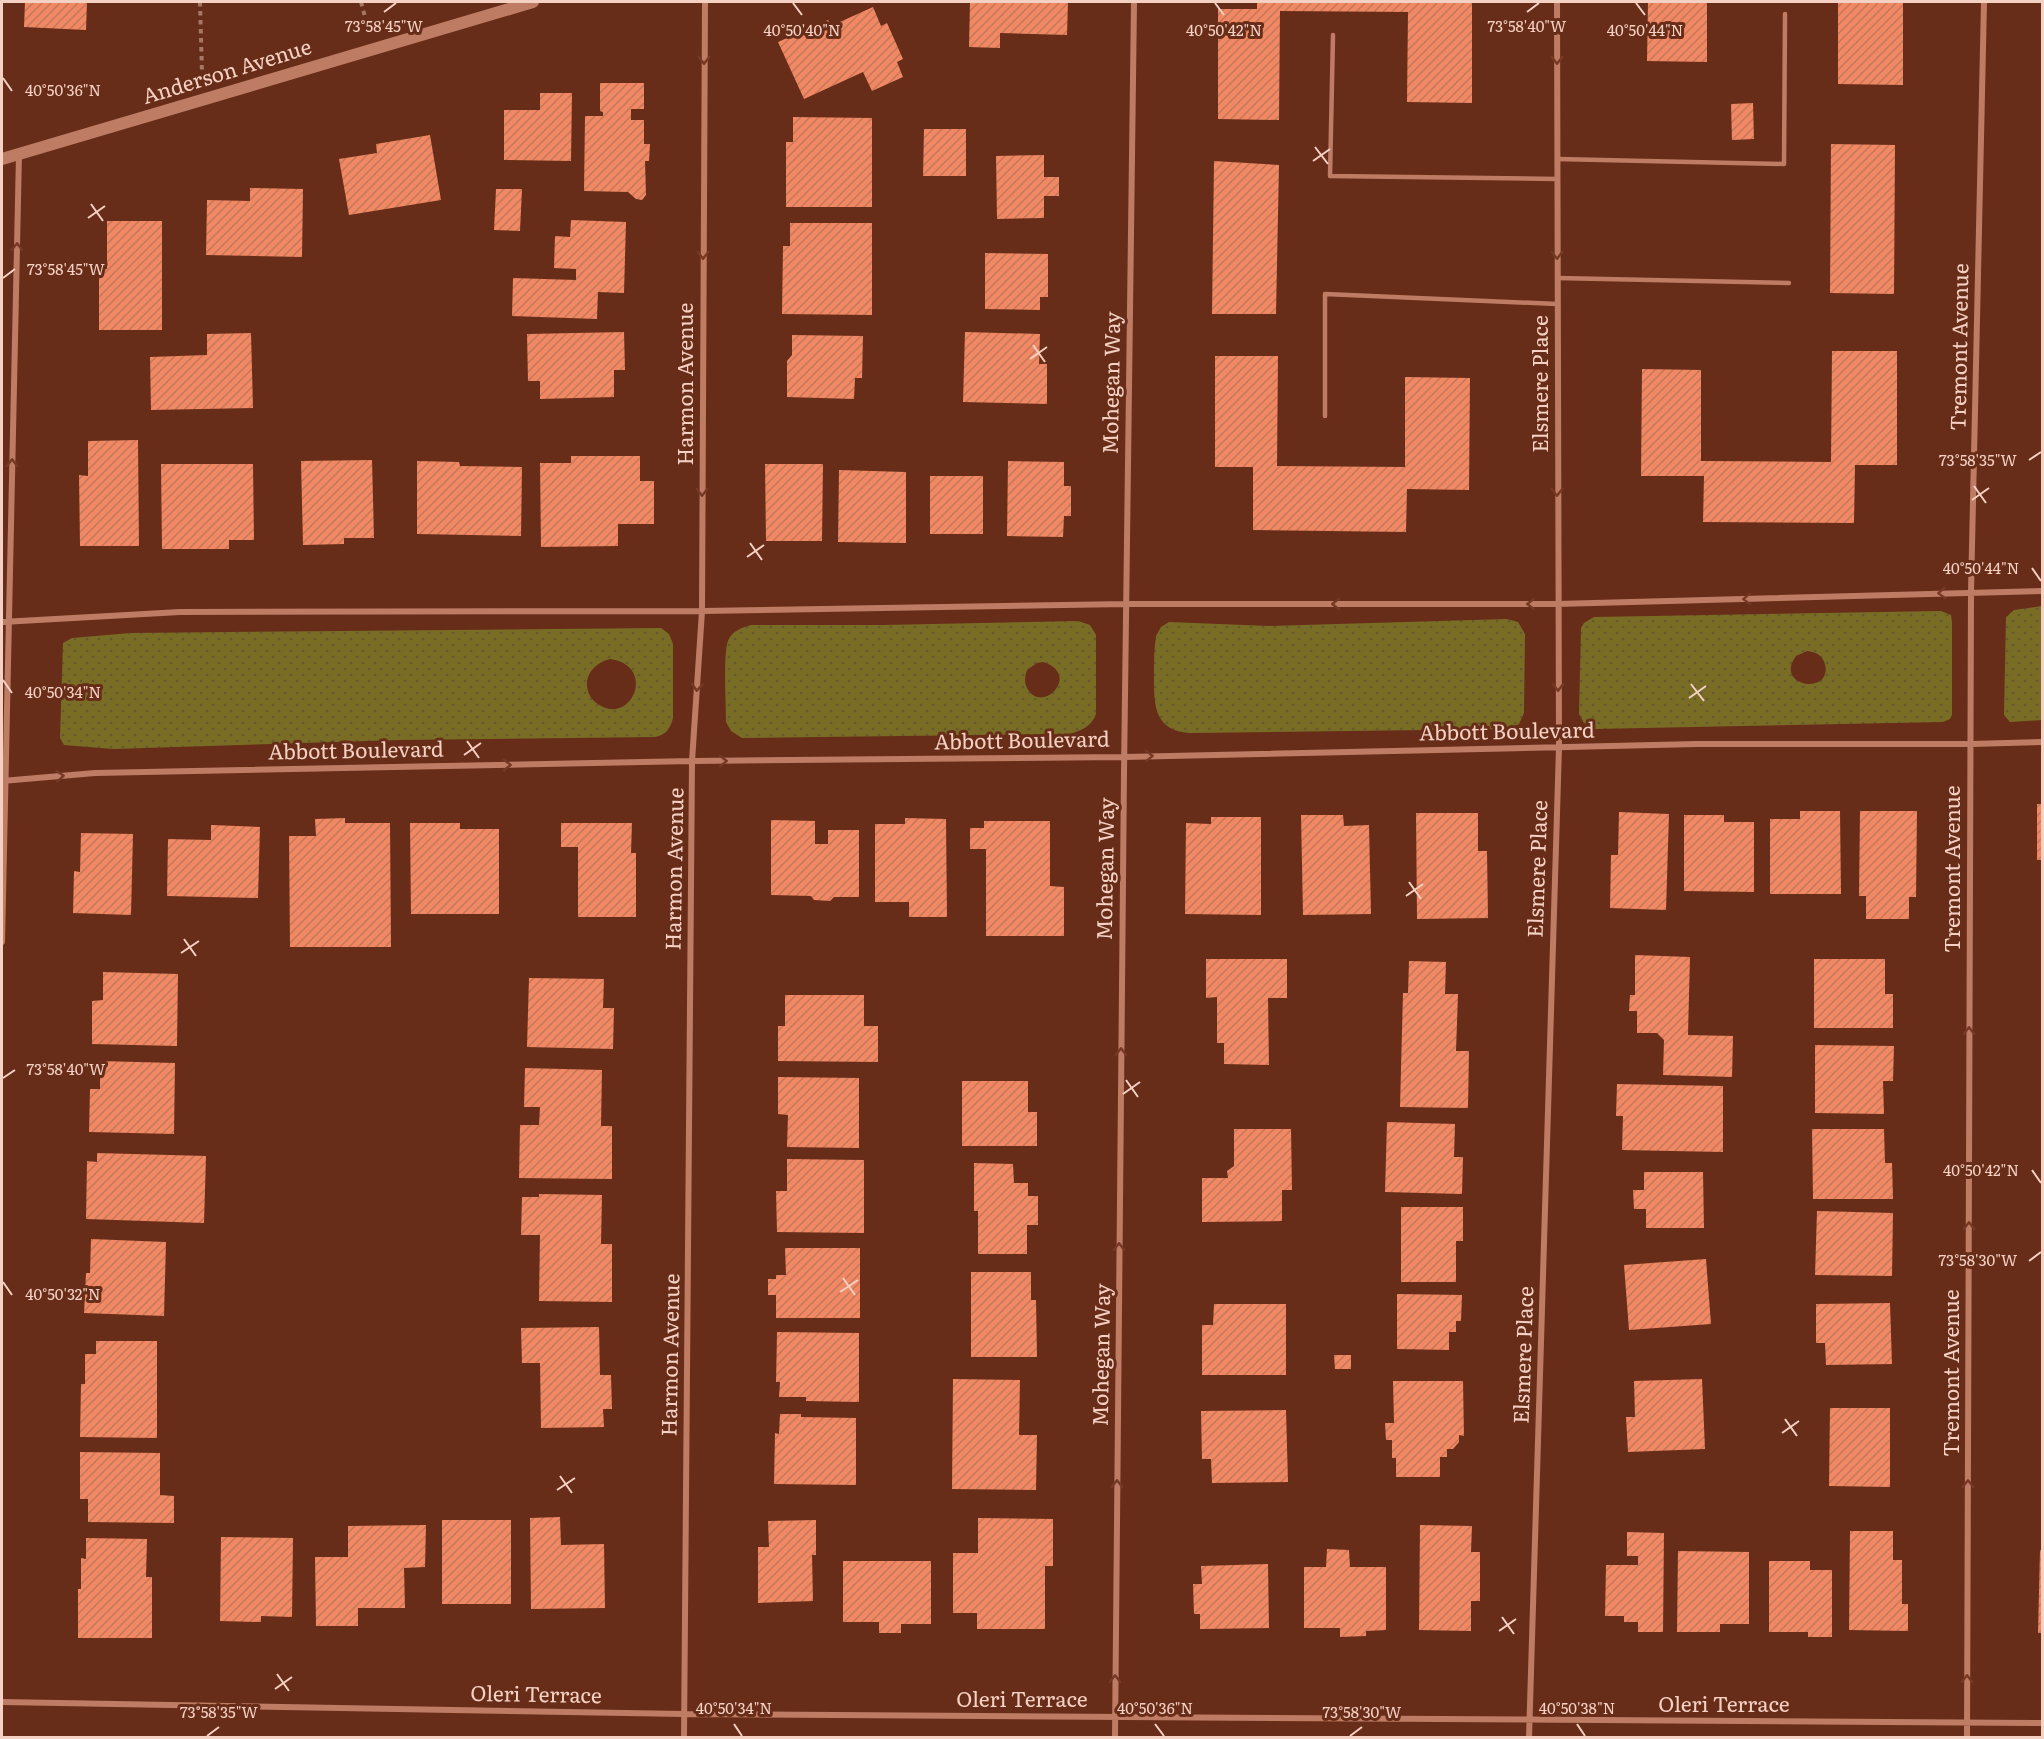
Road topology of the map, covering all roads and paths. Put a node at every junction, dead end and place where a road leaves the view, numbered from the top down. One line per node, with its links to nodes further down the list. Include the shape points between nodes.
1 (200, 2): 9 (path)
2 (533, 2): 9 (main road, Anderson Avenue)
3 (705, 2): 22 (street, Harmon Avenue, one-way to 22)
4 (1134, 2): 20 (street, Mohegan Way)
5 (1557, 2): 12 (street, Elsmere Place, one-way to 12)
6 (1984, 2): 19 (street, Tremont Avenue)
7 (1785, 14): 12 (lane, via 1784,164)
8 (1333, 35): 13 (lane, via 1330,177)
9 (202, 99): 10 (main road, Anderson Avenue)
10 (19, 154): 11 (main road, Anderson Avenue); 23 (street, one-way to 10)
11 (2, 159)
12 (1557, 159): 13 (street, Elsmere Place)
13 (1557, 179): 14 (street, Elsmere Place, one-way to 14)
14 (1557, 278): 15 (lane); 16 (street, Elsmere Place)
15 (1789, 283)
16 (1557, 304): 17 (lane, via 1325,294); 21 (street, Elsmere Place, one-way to 21)
17 (1325, 416)
18 (2043, 591): 19 (street)
19 (1971, 592): 21 (street, one-way to 21); 25 (street, Tremont Avenue)
20 (1126, 604): 21 (street, one-way to 20); 22 (street); 27 (street, Mohegan Way)
21 (1557, 604): 26 (street, Elsmere Place, one-way to 26)
22 (702, 611): 23 (street, via 180,612); 28 (street, Harmon Avenue, one-way to 28)
23 (5, 622): 29 (street)
24 (2043, 742): 25 (street, Abbott Boulevard)
25 (1971, 744): 26 (street, Abbott Boulevard); 35 (street, Tremont Avenue, one-way to 25)
26 (1559, 747): 27 (street, Abbott Boulevard, one-way to 26); 34 (street, Elsmere Place)
27 (1124, 757): 28 (street, Abbott Boulevard, one-way to 27); 33 (street, Mohegan Way, one-way to 27)
28 (692, 761): 29 (street, Abbott Boulevard, one-way to 28, via 95,773); 32 (street, Harmon Avenue)
29 (3, 781): 30 (street)
30 (2, 942)
31 (2, 1702): 32 (street, Oleri Terrace)
32 (684, 1714): 33 (street, Oleri Terrace); 37 (street, Harmon Avenue)
33 (1115, 1717): 34 (street, Oleri Terrace); 38 (street, Mohegan Way)
34 (1529, 1720): 35 (street, Oleri Terrace); 39 (street, Elsmere Place)
35 (1967, 1723): 36 (street, Oleri Terrace); 40 (street, Tremont Avenue)
36 (2043, 1723)
37 (684, 1737)
38 (1115, 1737)
39 (1529, 1737)
40 (1967, 1737)

